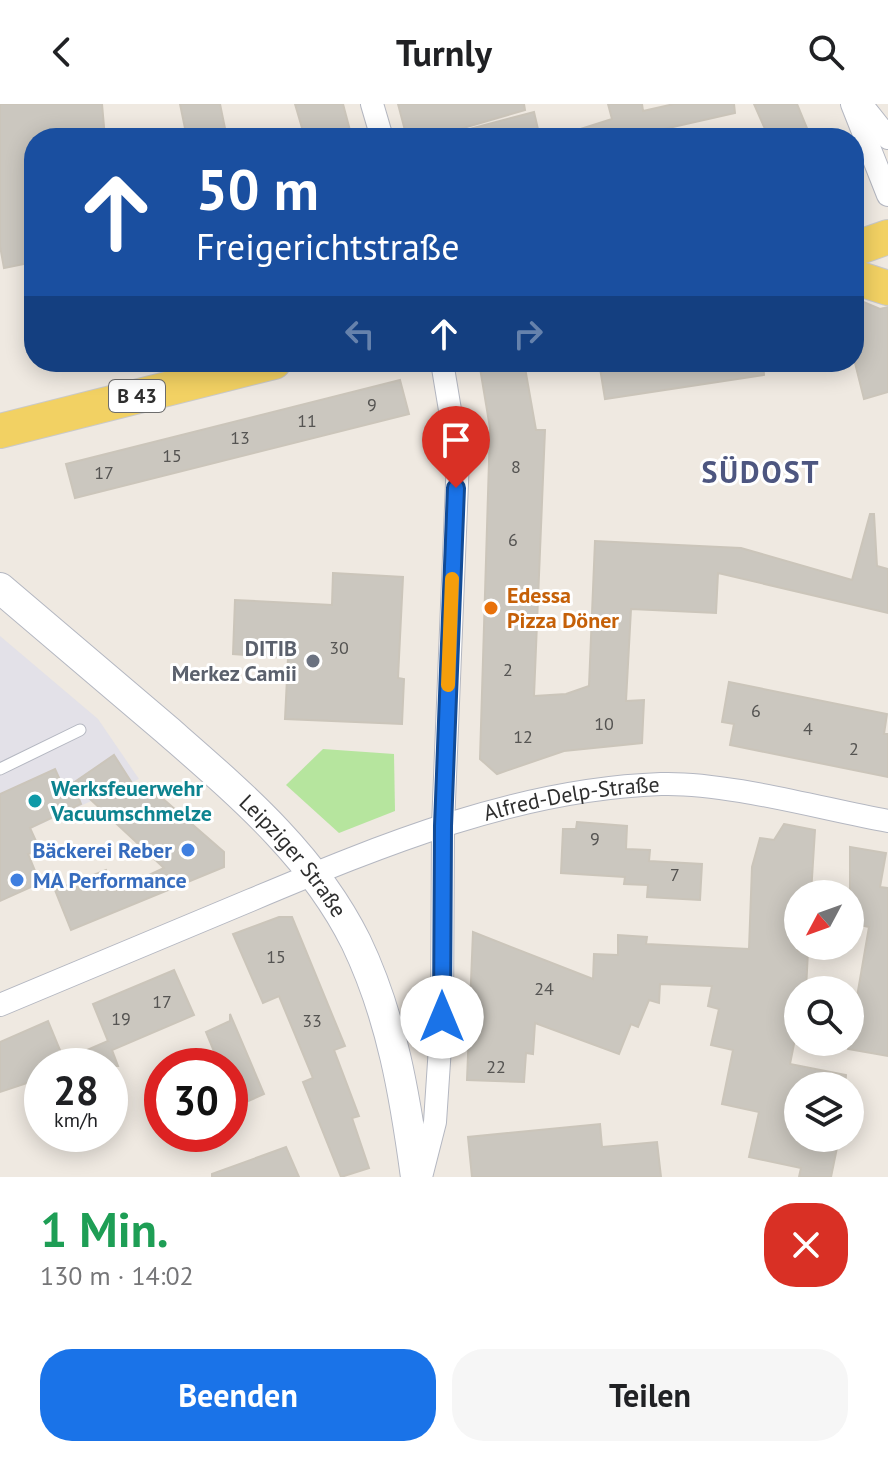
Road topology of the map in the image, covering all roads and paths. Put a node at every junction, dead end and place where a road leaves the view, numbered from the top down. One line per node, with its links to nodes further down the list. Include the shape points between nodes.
1 (372, 104): 4 (street)
2 (852, 104): 5 (street)
3 (861, 104): 7 (street)
4 (379, 128)
5 (861, 128)
6 (864, 134): 8 (street)
7 (888, 138)
8 (888, 195)
9 (888, 237): 10 (main road)
10 (864, 245)
11 (864, 280): 12 (main road)
12 (888, 288)
13 (234, 372): 15 (main road, B 43)
14 (444, 372): 20 (street, Leipziger Straße, via 458,458)
15 (0, 431)
16 (0, 588): 21 (main road, Leipziger Straße, via 248,801)
17 (80, 730): 18 (lane)
18 (0, 769)
19 (888, 821): 20 (street, Alfred-Delp-Straße, via 665,784 558,796)
20 (443, 826): 21 (street, Alfred-Delp-Straße); 23 (street, Leipziger Straße)
21 (312, 873): 22 (street, Alfred-Delp-Straße); 24 (main road, Leipziger Straße, via 356,943)
22 (0, 1005)
23 (442, 1017): 24 (street); 25 (street, Leipziger Straße, via 435,1122)
24 (390, 1032): 25 (main road, Leipziger Straße)
25 (419, 1177)

